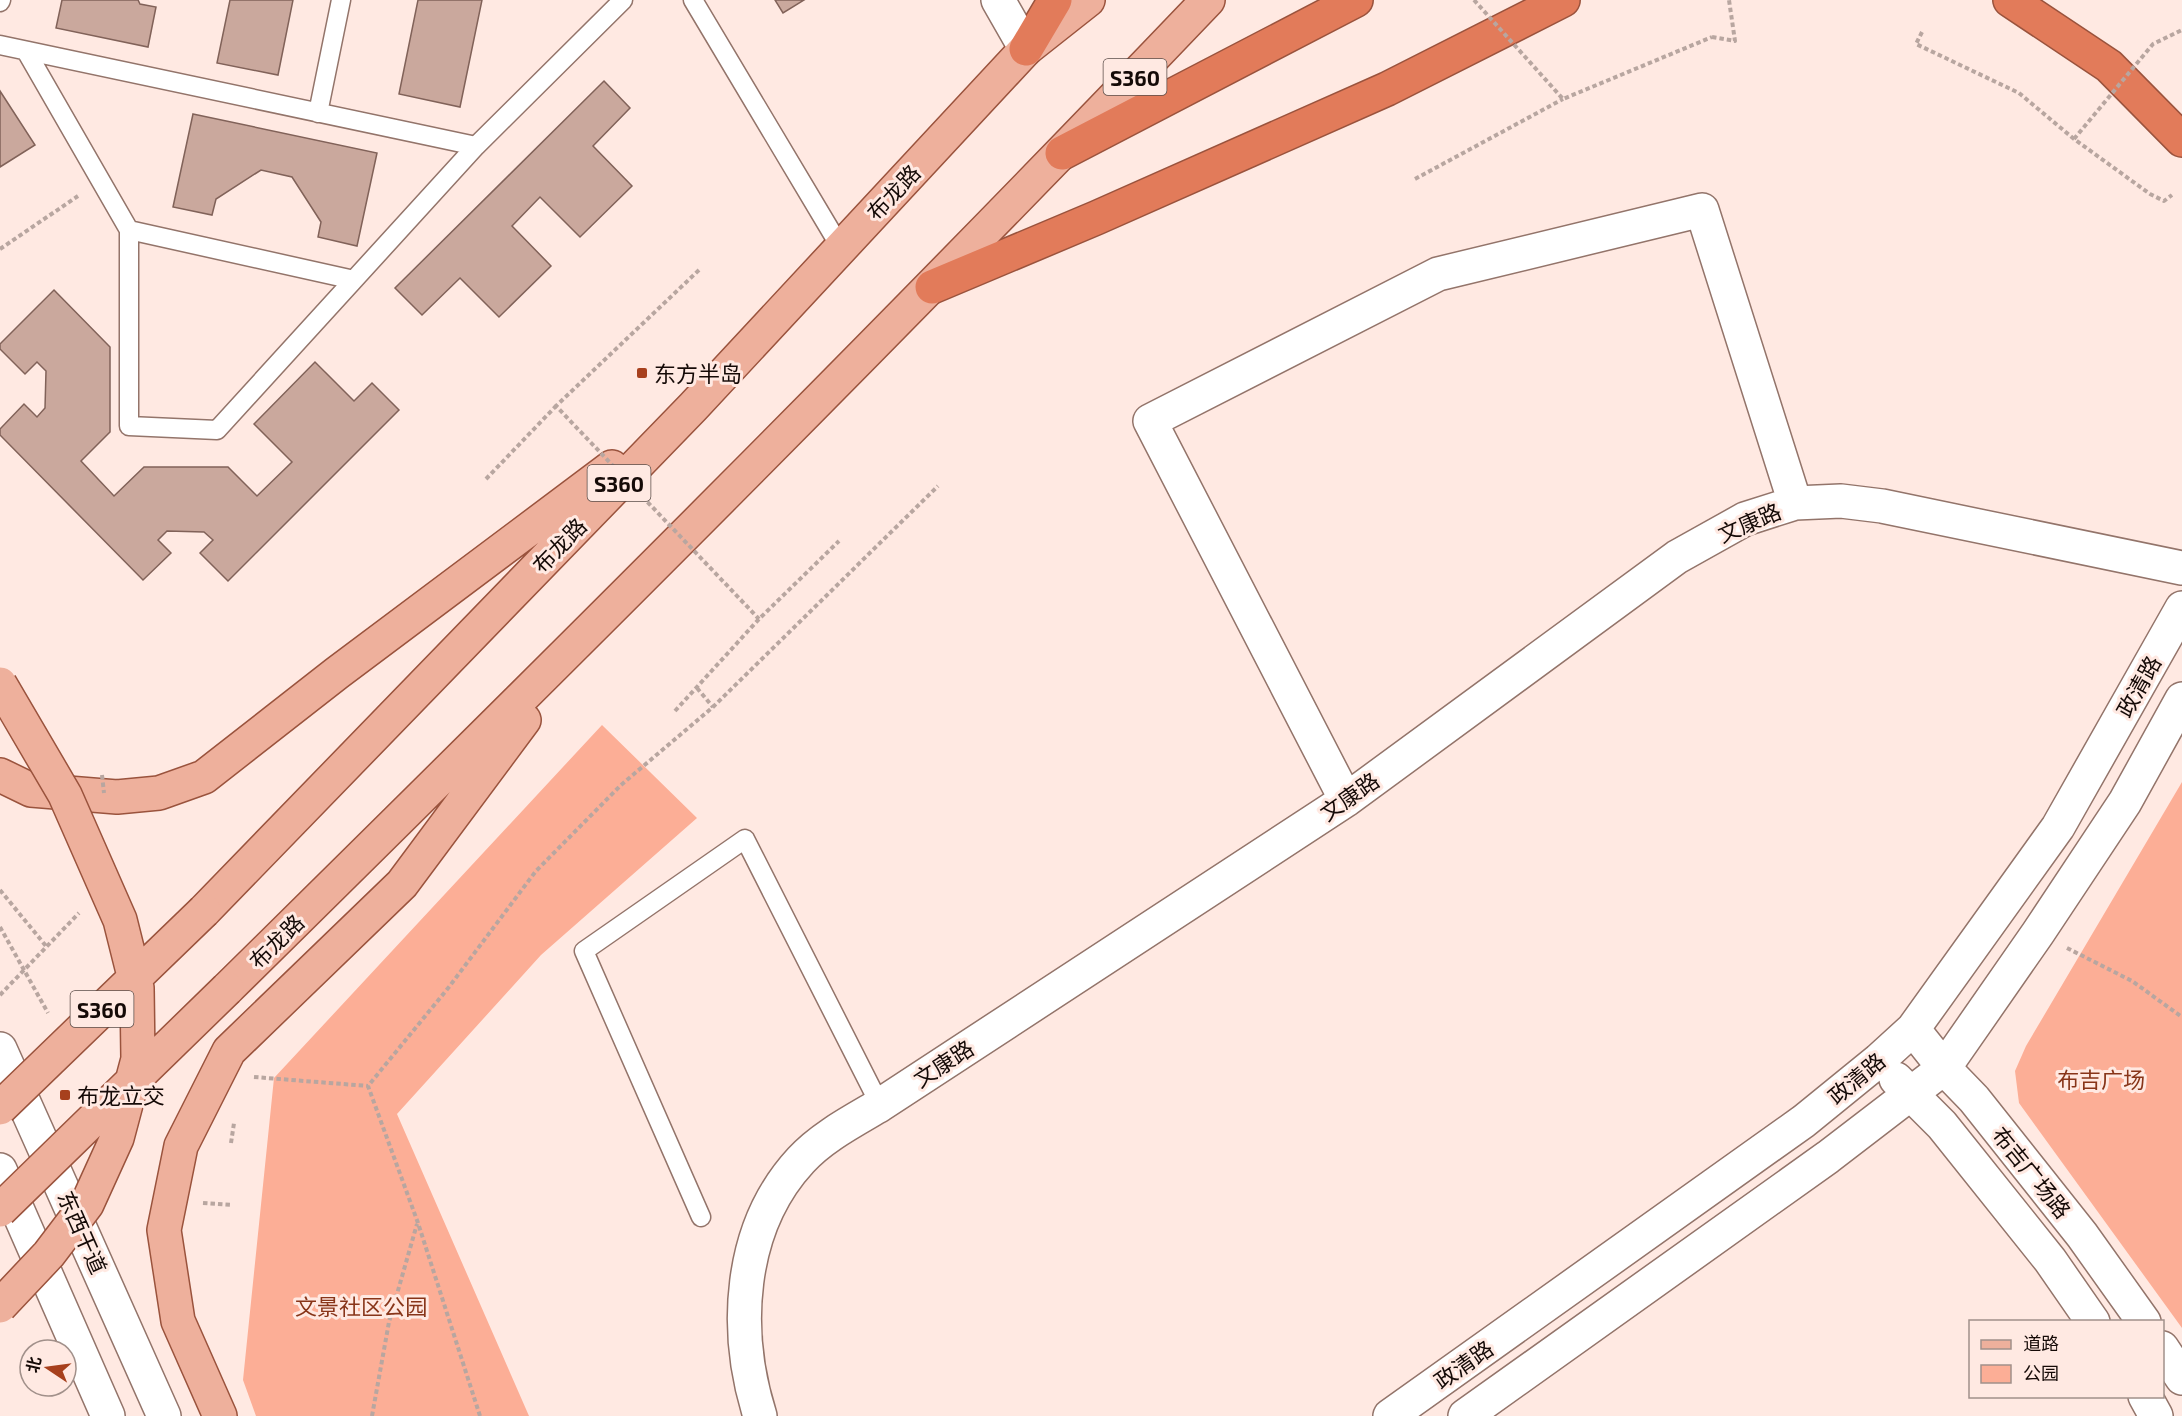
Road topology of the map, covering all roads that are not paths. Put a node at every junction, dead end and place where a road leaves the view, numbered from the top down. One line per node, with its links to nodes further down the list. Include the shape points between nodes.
1 (341, 0): 14 (lane)
2 (623, 0): 16 (lane)
3 (693, 0): 19 (lane)
4 (998, 0): 12 (street)
5 (1055, 0): 12 (highway)
6 (1088, 0): 12 (main road, 布龙路 / S360)
7 (1208, 0): 17 (main road, S360)
8 (1356, 0): 17 (highway)
9 (1563, 0): 21 (highway, via 1387,89)
10 (2010, 0): 15 (highway, via 2109,66)
11 (0, 45): 13 (lane)
12 (1026, 49): 19 (main road, 布龙路 / S360)
13 (26, 51): 14 (lane); 18 (lane)
14 (318, 112): 16 (lane)
15 (2182, 140)
16 (476, 146): 20 (lane)
17 (1062, 153): 21 (main road, 布龙路 / S360)
18 (129, 230): 20 (lane); 20 (lane, via 129,426 217,430)
19 (841, 248): 22 (main road, 布龙路 / S360)
20 (354, 280)
21 (932, 287): 26 (main road, 布龙路 / S360)
22 (693, 407): 29 (main road, via 204,777 159,793 117,797 32,790); 37 (main road, 布龙路 / S360, bridge, via 204,911)
23 (1795, 503): 24 (street, 文康路, via 1841,501 1882,506); 30 (street, 文康路, via 1745,519 1677,557); 30 (street, via 1702,210 1438,274 1150,421)
24 (2182, 568)
25 (2182, 608): 31 (street, 政清路, via 2058,827)
26 (588, 634): 39 (main road, 布龙路 / S360, bridge); 49 (main road, via 402,884 229,1051 182,1146 164,1230 178,1321)
27 (0, 684): 41 (main road, bridge, via 65,795 120,920 137,988 138,1059 117,1138 87,1204 49,1254)
28 (2182, 699): 34 (street, 政清路, via 2125,802)
29 (0, 775)
30 (1346, 800): 36 (street, 文康路)
31 (1913, 1029): 33 (street, 政清路); 34 (street, 布吉广场路)
32 (0, 1049): 48 (street, 东西干道)
33 (1879, 1060): 35 (street, 布吉广场路); 51 (street, 政清路, via 1804,1121)
34 (1944, 1068): 35 (street, 政清路); 43 (street, 布吉广场路, via 1974,1099 2075,1226)
35 (1910, 1094): 42 (street, 布吉广场路, via 1942,1125 2050,1260); 52 (street, 政清路)
36 (880, 1105): 40 (lane, via 745,838 584,951); 50 (street, 文康路, via 831,1135 802,1159 779,1187 763,1217 745,1287 748,1365)
37 (0, 1108)
38 (0, 1170): 47 (street)
39 (0, 1210)
40 (701, 1217)
41 (0, 1306)
42 (2092, 1320)
43 (2143, 1320)
44 (2164, 1350): 45 (street)
45 (2182, 1378)
46 (2146, 1398): 53 (street)
47 (108, 1416)
48 (164, 1416)
49 (220, 1416)
50 (760, 1416)
51 (1390, 1416)
52 (1465, 1416)
53 (2156, 1416)

